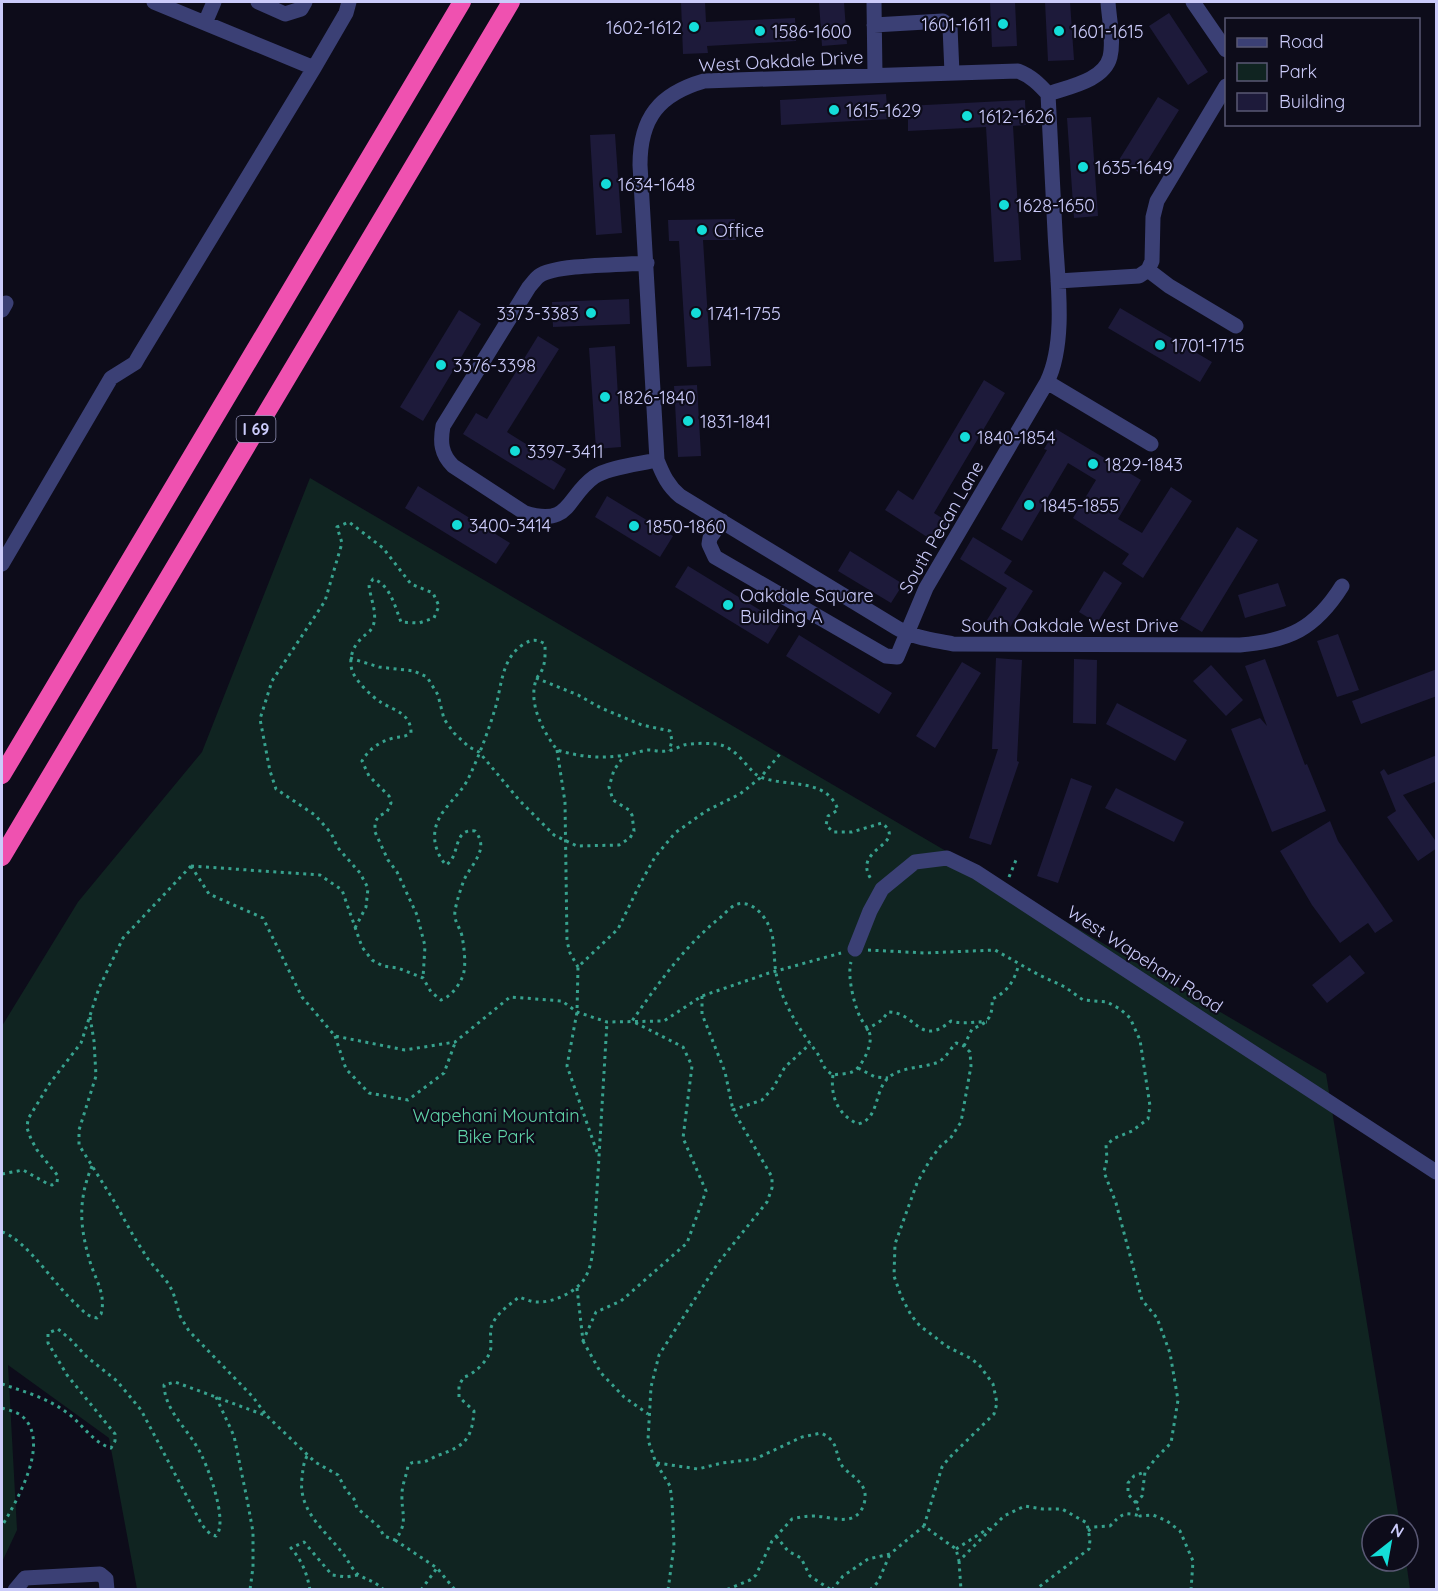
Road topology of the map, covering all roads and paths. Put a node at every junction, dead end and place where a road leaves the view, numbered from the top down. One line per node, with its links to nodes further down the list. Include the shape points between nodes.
1 (154, 2): 11 (street)
2 (214, 2): 11 (street)
3 (258, 2): 4 (street, via 285,14 301,9)
4 (304, 2)
5 (349, 2): 14 (street)
6 (462, 2): 38 (highway, I 69)
7 (511, 2): 41 (highway, I 69)
8 (874, 2): 12 (street)
9 (1108, 2): 18 (street, via 1110,58 1091,78)
10 (1193, 2): 13 (street)
11 (205, 23): 14 (street)
12 (874, 25): 15 (street, via 943,21 950,27); 16 (street)
13 (1225, 47)
14 (314, 69): 28 (street, via 135,363 111,378)
15 (952, 73): 16 (street); 18 (street, via 1018,71 1027,74)
16 (875, 76): 19 (street, West Oakdale Drive, via 704,81 684,86 671,95 646,124 640,144)
17 (1225, 89): 20 (street, via 1157,201)
18 (1048, 94): 21 (street, South Pecan Lane)
19 (647, 263): 25 (street, West Oakdale Drive); 25 (street, via 566,268 540,275 443,426 441,436 445,458 453,466 525,513 538,516 562,513 595,476)
20 (1148, 270): 21 (street, via 1139,276); 22 (street)
21 (1058, 281): 23 (street, South Pecan Lane, via 1058,343)
22 (1236, 326)
23 (1047, 382): 24 (street); 30 (street, South Pecan Lane, via 926,588)
24 (1151, 444)
25 (657, 460): 26 (street, West Oakdale Drive, via 671,489)
26 (704, 511): 27 (street, South Oakdale West Drive)
27 (722, 521): 30 (street, South Oakdale West Drive); 30 (street, South Pecan Lane, via 710,538 716,557 886,656 897,657)
28 (2, 564)
29 (1342, 586): 30 (street, South Oakdale West Drive, via 1305,627 1266,643 978,645 953,644)
30 (906, 633)
31 (350, 658): 35 (path, via 427,677 438,695 444,719 454,733); 44 (path, via 373,625 375,614 369,585 373,579 387,588 401,622 434,618 439,606 433,593 411,584 383,548 349,522 337,527 342,543 325,601 272,681 260,719 276,789 315,815 368,888 366,907); 49 (path, via 359,681 380,702 403,714 411,725 411,733 379,743 362,761 391,803 375,822 375,832 417,915 424,946)
32 (536, 678): 33 (path, via 534,699 538,717); 34 (path, via 642,725 670,732); 35 (path, via 546,656 545,644 539,639 531,640 512,654)
33 (557, 750): 37 (path, via 600,758); 40 (path)
34 (669, 751): 37 (path, via 646,750); 39 (path, via 685,745 719,744 736,753)
35 (479, 752): 40 (path, via 520,801); 49 (path, via 468,780 445,808 435,832 438,855 447,865 464,832 475,831 479,836 479,858 465,878 455,912 462,935 464,976 449,997 441,999 431,992)
36 (780, 754): 39 (path)
37 (625, 755): 40 (path, via 614,770 609,787 613,800 632,815 634,831 630,838 619,845 600,847)
38 (2, 775)
39 (760, 778): 43 (path, via 802,784 830,795 838,810 828,816 826,825 834,832 882,824 886,827 888,840 867,861 866,868); 47 (path, via 675,833 650,866 618,929)
40 (566, 842): 47 (path, via 567,941)
41 (2, 857)
42 (191, 866): 44 (path, via 320,875 342,890); 52 (path, via 123,938); 57 (path, via 209,894 263,918 302,998)
43 (882, 889): 45 (street, West Wapehani Road); 67 (street, West Wapehani Road, via 915,862 947,858 976,872)
44 (355, 928): 49 (path, via 372,960)
45 (855, 949): 46 (path, via 925,953 995,950); 48 (path); 56 (path, via 850,982)
46 (1019, 963): 55 (path, via 1005,992 992,999); 79 (path, via 1083,1000 1107,1002 1120,1009 1130,1018 1140,1040 1150,1106 1148,1119 1106,1145 1104,1172 1142,1300 1157,1317 1170,1353 1178,1400 1171,1443)
47 (578, 967): 51 (path)
48 (776, 971): 50 (path); 53 (path, via 767,922 756,908 736,905 675,962); 59 (path, via 792,1018)
49 (423, 978)
50 (702, 996): 53 (path, via 664,1021); 64 (path, via 702,1014 725,1072)
51 (578, 1012): 54 (path); 58 (path, via 562,1001 510,997); 65 (path, via 567,1066)
52 (90, 1017): 66 (path, via 96,1076 78,1137); 68 (path, via 81,1043 28,1119 30,1138 58,1176 57,1182 48,1184 23,1170)
53 (632, 1021): 54 (path); 71 (path, via 683,1047 692,1066 683,1138 706,1191 687,1243 621,1301 596,1312)
54 (607, 1022): 65 (path)
55 (987, 1022): 56 (path, via 951,1021 943,1028 920,1030 899,1012 888,1011); 60 (path, via 972,1029)
56 (866, 1030): 61 (path, via 870,1041)
57 (335, 1036): 58 (path, via 405,1050); 58 (path, via 345,1069 369,1092 408,1100 444,1073)
58 (455, 1042)
59 (810, 1044): 62 (path, via 821,1064); 64 (path, via 785,1067 762,1100)
60 (964, 1046): 63 (path, via 956,1043 939,1062); 83 (path, via 970,1052 971,1066 961,1122 917,1183 895,1244 894,1276 901,1296 920,1326 980,1366 993,1384 998,1403 994,1414 942,1467)
61 (858, 1068): 62 (path, via 852,1073); 63 (path, via 875,1077)
62 (833, 1075): 63 (path, via 831,1087 837,1105 842,1114 858,1124 872,1115)
63 (888, 1078)
64 (733, 1110): 75 (path, via 772,1177 772,1188 659,1356)
65 (598, 1153): 70 (path, via 592,1254 586,1277)
66 (92, 1166): 69 (path, via 81,1209 87,1252 103,1299 97,1318 64,1294 21,1245); 76 (path, via 148,1259 168,1282 189,1331)
67 (1437, 1172)
68 (2, 1174)
69 (2, 1232)
70 (577, 1288): 71 (path); 87 (path, via 539,1303 519,1297 500,1313 492,1327 487,1359 459,1385 459,1397 474,1411 468,1437 458,1448 408,1465 402,1493 402,1532)
71 (583, 1341): 75 (path, via 601,1373)
72 (2, 1384): 73 (path, via 63,1409 100,1444 111,1448 115,1434 67,1375 48,1343 48,1332 58,1329 117,1381 141,1410 202,1525 216,1536 221,1526 216,1495 198,1448 164,1396 164,1385 175,1382)
73 (216, 1397): 76 (path); 95 (path, via 234,1436 253,1532)
74 (2, 1408): 82 (path, via 24,1418 32,1432 33,1448 20,1495)
75 (648, 1414): 78 (path, via 648,1440)
76 (267, 1416): 77 (path)
77 (307, 1455): 87 (path, via 338,1475 357,1508 384,1536); 92 (path, via 300,1487 302,1498 319,1527)
78 (656, 1463): 86 (path, via 698,1469 755,1459 812,1434 825,1435 837,1446 844,1469 865,1489 862,1509 846,1520 818,1516 792,1519); 100 (path, via 670,1486 672,1501 674,1546)
79 (1146, 1472): 80 (path, via 1142,1496); 80 (path, via 1128,1483 1128,1494)
80 (1136, 1503): 81 (path)
81 (1140, 1516): 85 (path, via 1130,1513 1118,1517 1110,1526); 106 (path, via 1153,1515 1180,1531 1193,1561)
82 (2, 1526)
83 (924, 1526): 88 (path); 89 (path)
84 (993, 1526): 85 (path, via 1025,1506 1062,1509 1087,1523); 88 (path); 90 (path)
85 (1088, 1531): 105 (path, via 1089,1549)
86 (776, 1536): 101 (path, via 756,1575); 102 (path, via 788,1551 801,1558 810,1576)
87 (395, 1540): 91 (path)
88 (956, 1549): 90 (path)
89 (890, 1554): 102 (path, via 868,1559 843,1576); 103 (path, via 878,1582)
90 (959, 1561): 104 (path)
91 (437, 1568): 98 (path); 99 (path)
92 (358, 1575): 96 (path, via 332,1575 304,1542 291,1548 308,1575); 97 (path)
93 (15, 1590): 94 (street, via 25,1578 100,1574 106,1579)
94 (107, 1590)
95 (250, 1590)
96 (310, 1590)
97 (384, 1590)
98 (421, 1590)
99 (455, 1590)
100 (669, 1590)
101 (726, 1590)
102 (831, 1590)
103 (870, 1590)
104 (961, 1590)
105 (1035, 1590)
106 (1191, 1590)

